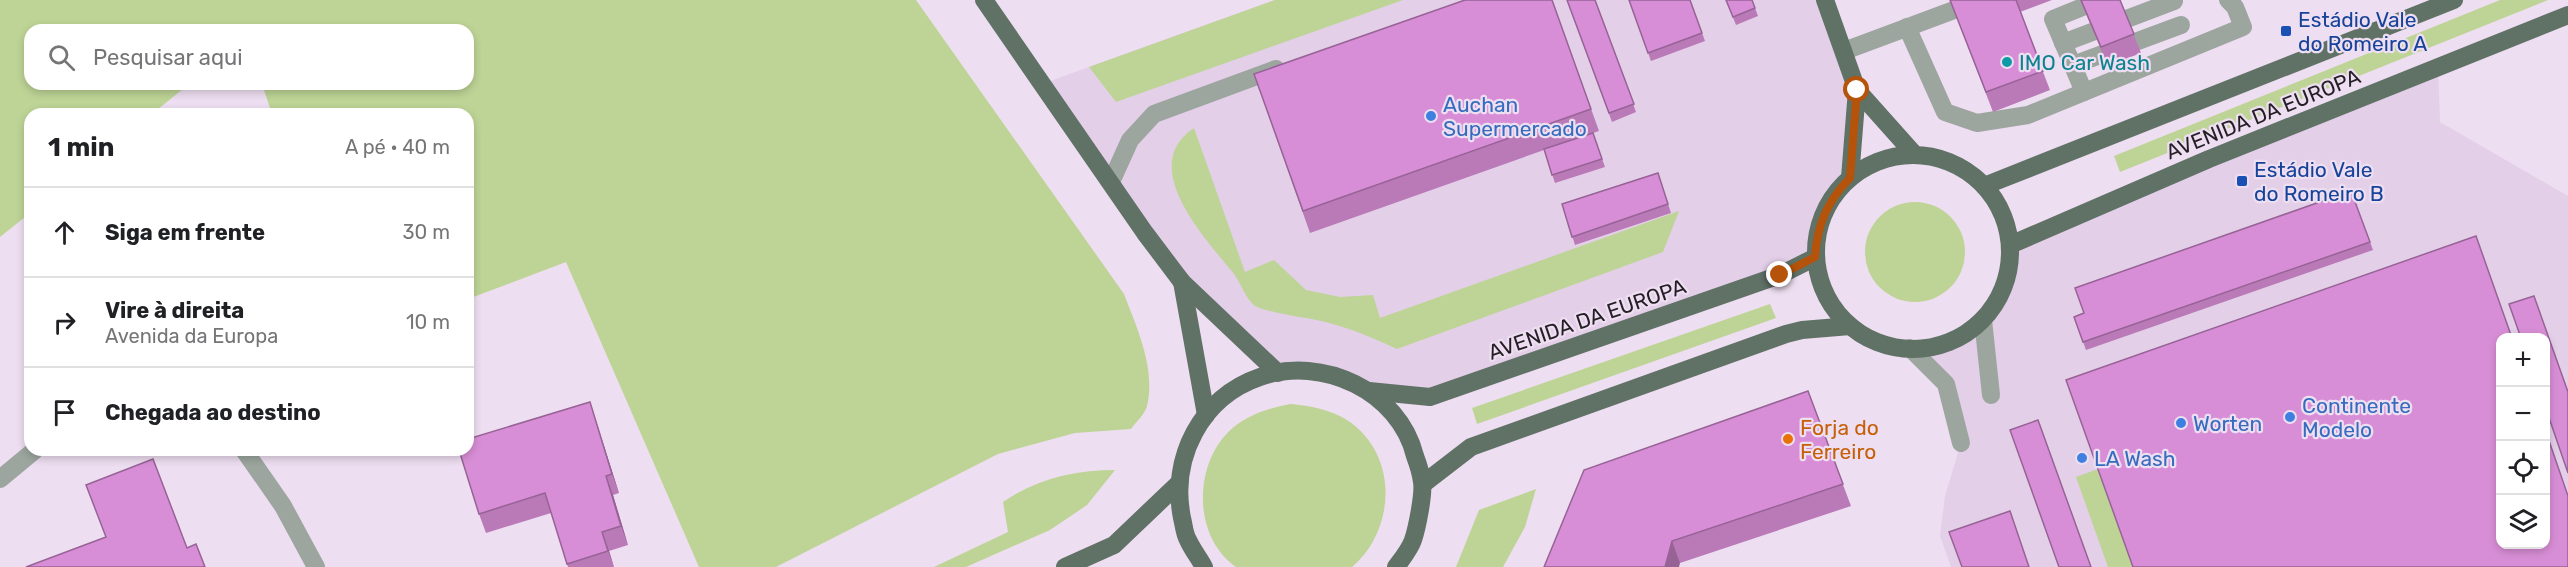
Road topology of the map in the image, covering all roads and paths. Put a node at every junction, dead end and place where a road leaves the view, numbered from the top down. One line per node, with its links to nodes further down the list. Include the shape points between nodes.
1 (984, 0): 20 (main road)
2 (1826, 0): 12 (main road)
3 (2100, 0): 11 (street, via 2053,19)
4 (2228, 0): 13 (street, via 2243,27)
5 (2454, 0): 21 (main road, AVENIDA DA EUROPA)
6 (2173, 1): 9 (street); 11 (street)
7 (1954, 10): 10 (street)
8 (2568, 15): 22 (main road, AVENIDA DA EUROPA, via 2209,159)
9 (2181, 25): 13 (street, via 2185,39); 15 (street)
10 (1907, 27): 12 (street); 17 (street, via 1945,112 1977,123 2028,115)
11 (2063, 43): 15 (street)
12 (1844, 51): 16 (main road)
13 (2170, 58): 17 (street)
14 (1298, 61): 20 (street, via 1154,114 1130,140)
15 (2073, 65): 17 (street)
16 (1857, 90): 18 (main road); 19 (main road)
17 (2084, 92)
18 (1915, 155): 19 (main road, via 1891,157); 21 (main road, via 1940,159 1964,169)
19 (1850, 178): 23 (main road, via 1822,217)
20 (1111, 182): 24 (main road)
21 (1984, 186): 22 (main road, via 2002,213)
22 (2010, 245): 25 (main road, via 2004,285)
23 (1815, 257): 26 (main road, via 1832,306); 29 (main road, AVENIDA DA EUROPA, via 1780,275 1430,397)
24 (1182, 282): 28 (main road); 31 (main road)
25 (1983, 320): 27 (main road, via 1943,344); 30 (street)
26 (1850, 326): 27 (main road, via 1878,342); 37 (main road, via 1786,334 1471,447)
27 (1910, 348): 32 (street, via 1946,384)
28 (1278, 373): 29 (main road, via 1294,370 1337,375); 31 (main road, via 1261,376 1235,389)
29 (1369, 391): 37 (main road, via 1390,409 1412,441)
30 (1991, 395)
31 (1206, 415): 36 (main road, via 1184,454)
32 (1961, 444)
33 (28, 456): 35 (street)
34 (248, 456): 38 (street, via 283,506)
35 (0, 479)
36 (1178, 484): 39 (main road, via 1114,544); 40 (main road, via 1187,538)
37 (1423, 484): 41 (main road, via 1413,542)
38 (316, 567)
39 (1065, 567)
40 (1204, 567)
41 (1396, 567)

